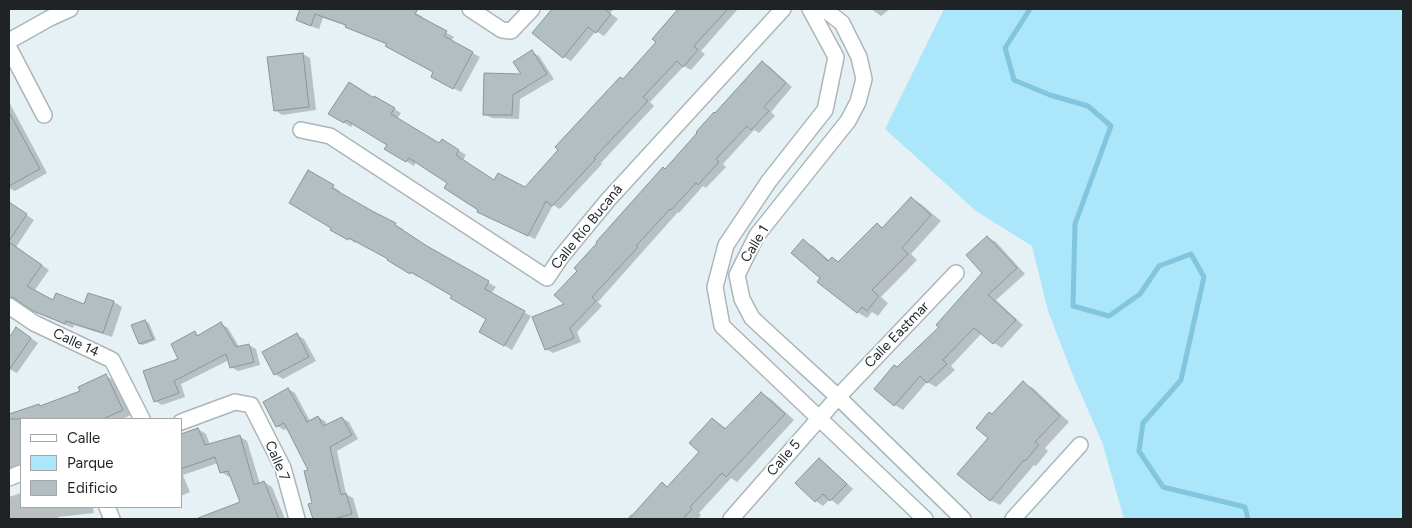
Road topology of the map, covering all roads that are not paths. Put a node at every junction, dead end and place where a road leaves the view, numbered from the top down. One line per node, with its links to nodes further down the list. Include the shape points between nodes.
1 (70, 9): 7 (street)
2 (470, 9): 3 (street, via 502,30 512,30)
3 (532, 9)
4 (782, 9): 10 (street, Calle Río Bucaná, via 608,200 547,278 330,136)
5 (810, 9): 15 (street, Calle 1, via 836,57 825,110 769,181 726,245 715,287 722,326)
6 (824, 9): 13 (street, Calle 1, via 842,23 859,57 864,79 858,102 848,121 757,236 737,275 742,299 752,318)
7 (9, 41)
8 (9, 48): 9 (street)
9 (44, 114)
10 (301, 130)
11 (956, 273): 13 (street, Calle Eastmar)
12 (9, 306): 14 (street, Calle 14, via 34,323 112,360)
13 (838, 397): 15 (street, Calle 5); 21 (street, Calle 1)
14 (141, 418)
15 (820, 418): 19 (street, Calle 5); 20 (street, Calle 1)
16 (182, 422): 18 (street, Calle 7, via 235,402 251,405 283,468)
17 (1080, 445): 22 (street)
18 (297, 519)
19 (731, 519)
20 (925, 519)
21 (963, 519)
22 (1013, 519)

